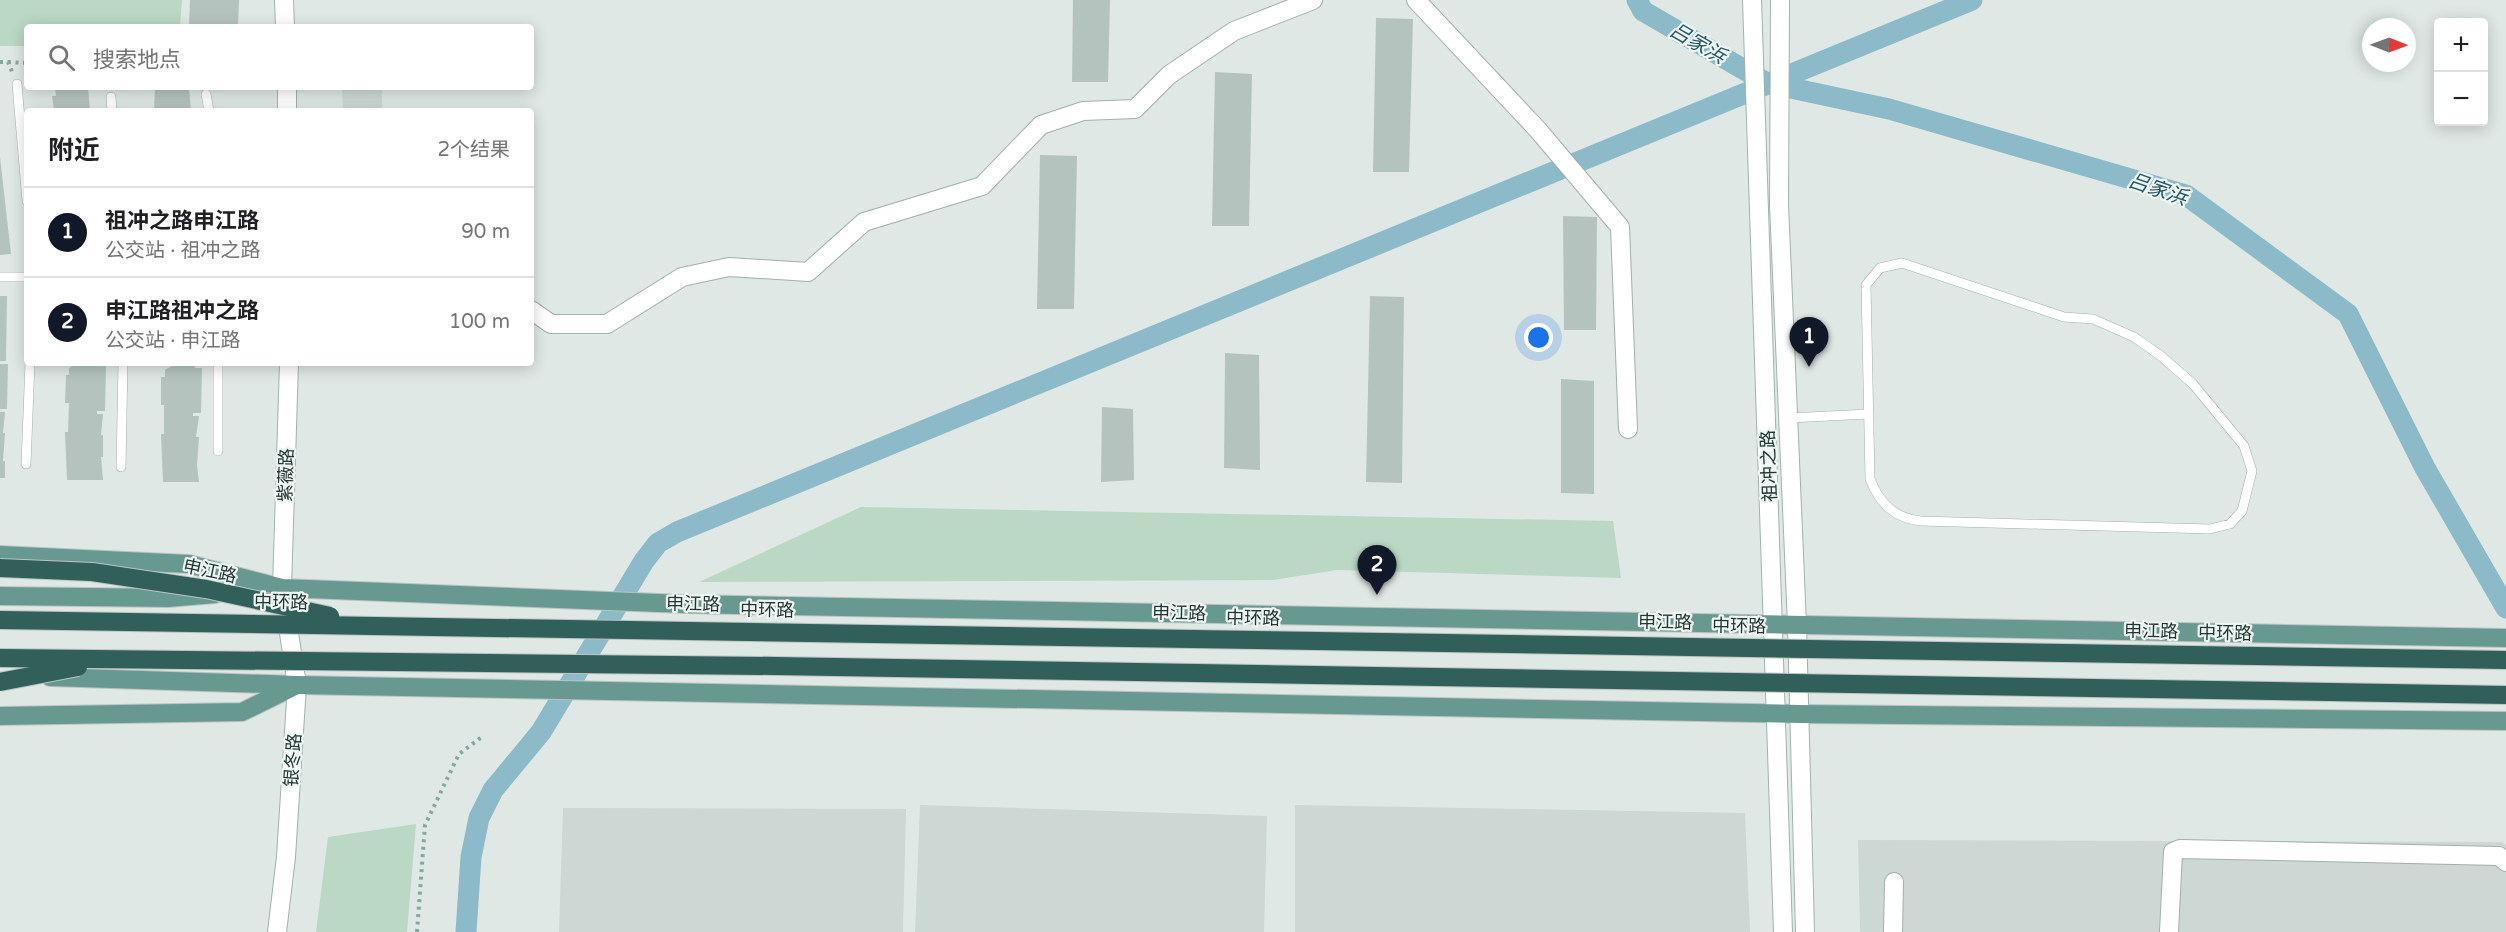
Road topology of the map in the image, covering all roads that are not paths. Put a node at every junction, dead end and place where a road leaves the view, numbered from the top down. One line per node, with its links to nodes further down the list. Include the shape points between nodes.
1 (284, 0): 6 (street)
2 (1313, 0): 17 (street, via 1234,31 1169,75 1135,110 1083,111 1041,125 982,186 864,222 808,272 729,267 682,277 607,324 551,324)
3 (1416, 0): 24 (street, via 1538,129 1620,227)
4 (1752, 0): 34 (street, 祖冲之路)
5 (1780, 0): 23 (street, 祖冲之路, via 1779,204)
6 (285, 24)
7 (17, 84): 14 (lane)
8 (287, 90): 13 (street)
9 (206, 94): 12 (lane)
10 (111, 97): 11 (lane)
11 (112, 108)
12 (208, 108)
13 (287, 108)
14 (24, 166)
15 (0, 277): 16 (lane)
16 (24, 277)
17 (534, 312)
18 (30, 366): 26 (lane)
19 (123, 366): 27 (lane)
20 (218, 366): 25 (lane)
21 (289, 366): 30 (street, 紫薇路)
22 (1869, 414): 22 (lane, via 1870,479 1877,497 1888,509 1908,520 2210,529 2230,524 2242,511 2252,471 2244,446 2193,384 2134,338 2093,319 2064,317 1902,263 1880,268 1866,285); 23 (lane)
23 (1788, 418): 35 (street, 祖冲之路)
24 (1628, 429)
25 (218, 451)
26 (26, 464)
27 (121, 467)
28 (0, 555): 30 (main road, 申江路, via 189,564)
29 (0, 568): 33 (highway, bridge, via 92,572 206,589)
30 (282, 588): 31 (main road, via 168,598); 34 (main road, 申江路, via 684,604); 42 (street, 银冬路)
31 (0, 596)
32 (0, 620): 33 (highway, 中环路, bridge)
33 (367, 624): 39 (highway, 中环路, bridge)
34 (1774, 624): 35 (main road, 申江路); 44 (street, 祖冲之路)
35 (1797, 625): 36 (main road, 申江路); 45 (street, 祖冲之路)
36 (2506, 638)
37 (0, 658): 38 (highway, bridge)
38 (109, 660): 41 (highway, bridge); 43 (highway, bridge, via 775,666)
39 (2506, 660)
40 (0, 676): 42 (main road)
41 (0, 682)
42 (297, 685): 44 (main road); 46 (main road, via 242,712); 50 (street, 银冬路)
43 (2506, 695)
44 (1778, 713): 45 (main road); 51 (street, 祖冲之路)
45 (1800, 714): 47 (main road); 52 (street, 祖冲之路)
46 (0, 716)
47 (2506, 721)
48 (2506, 862): 54 (street, via 2499,856 2180,849 2174,852)
49 (1894, 882): 53 (street)
50 (277, 932)
51 (1783, 932)
52 (1805, 932)
53 (1893, 932)
54 (2169, 932)

